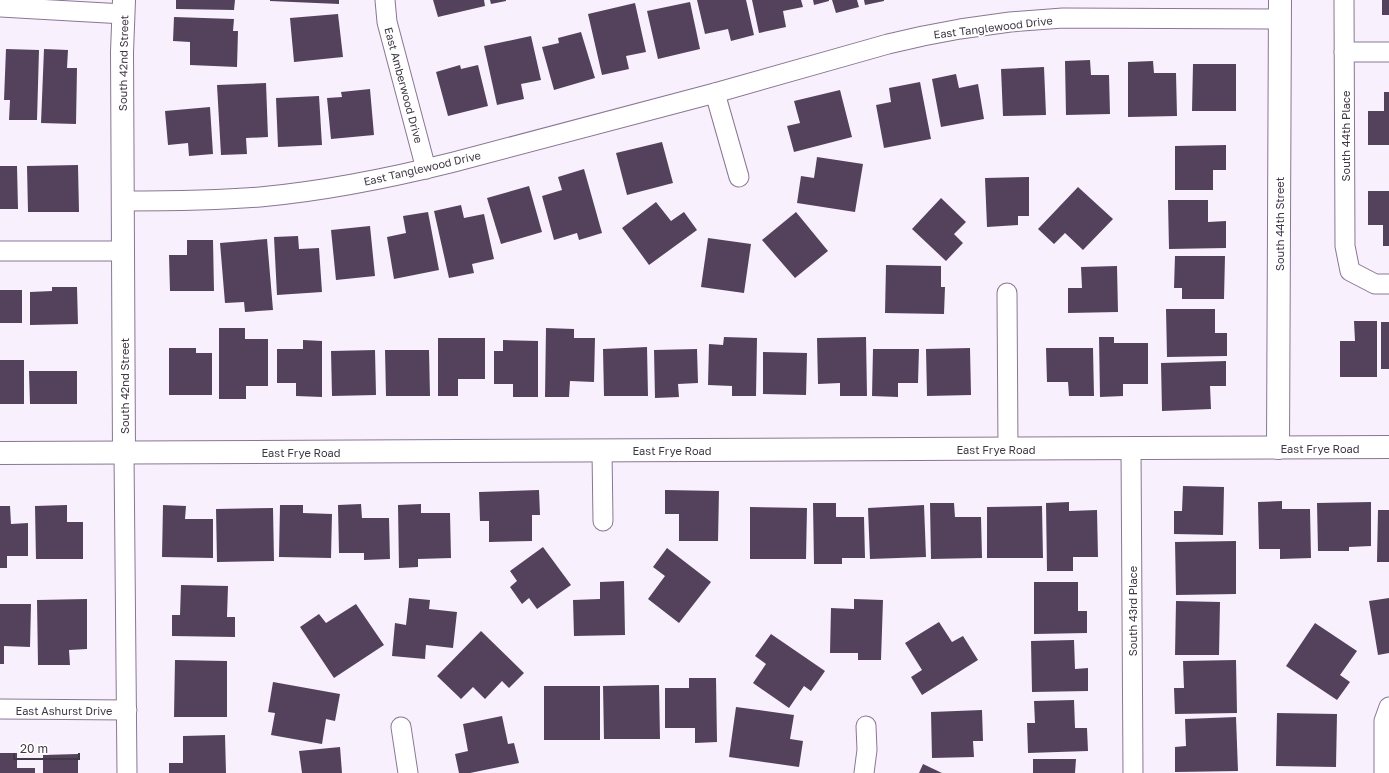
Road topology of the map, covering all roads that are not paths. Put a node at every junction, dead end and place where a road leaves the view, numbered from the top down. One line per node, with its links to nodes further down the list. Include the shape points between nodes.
1 (385, 0): 9 (street, East Amberwood Drive, via 387,22)
2 (1344, 0): 6 (street, South 44th Place)
3 (0, 7): 4 (street)
4 (124, 7): 11 (street, South 42nd Street)
5 (1280, 10): 8 (street, East Tanglewood Drive, via 1010,22 888,44); 17 (street, South 44th Street)
6 (1344, 52): 7 (street); 14 (street, South 44th Place, via 1345,246 1350,271 1375,284)
7 (1389, 52)
8 (715, 93): 9 (street, East Tanglewood Drive); 10 (street)
9 (426, 169): 11 (street, East Tanglewood Drive, via 343,187 260,197)
10 (739, 177)
11 (123, 201): 13 (street, South 42nd Street)
12 (0, 251): 13 (street)
13 (123, 251): 21 (street, South 42nd Street)
14 (1389, 284)
15 (1007, 293): 18 (street)
16 (1389, 447): 17 (street, East Frye Road)
17 (1278, 448): 19 (street, East Frye Road)
18 (1008, 449): 19 (street, East Frye Road); 20 (street, East Frye Road)
19 (1131, 449): 32 (street, South 43rd Place)
20 (602, 451): 21 (street, East Frye Road); 23 (street)
21 (124, 452): 22 (street, East Frye Road); 26 (street, South 42nd Street)
22 (0, 453)
23 (603, 520)
24 (1389, 707): 33 (street, via 1384,721)
25 (0, 710): 26 (street, East Ashurst Drive)
26 (127, 710): 29 (street, South 42nd Street)
27 (866, 726): 31 (street, via 867,750)
28 (401, 727): 30 (street)
29 (127, 773)
30 (408, 773)
31 (864, 773)
32 (1133, 773)
33 (1384, 773)

